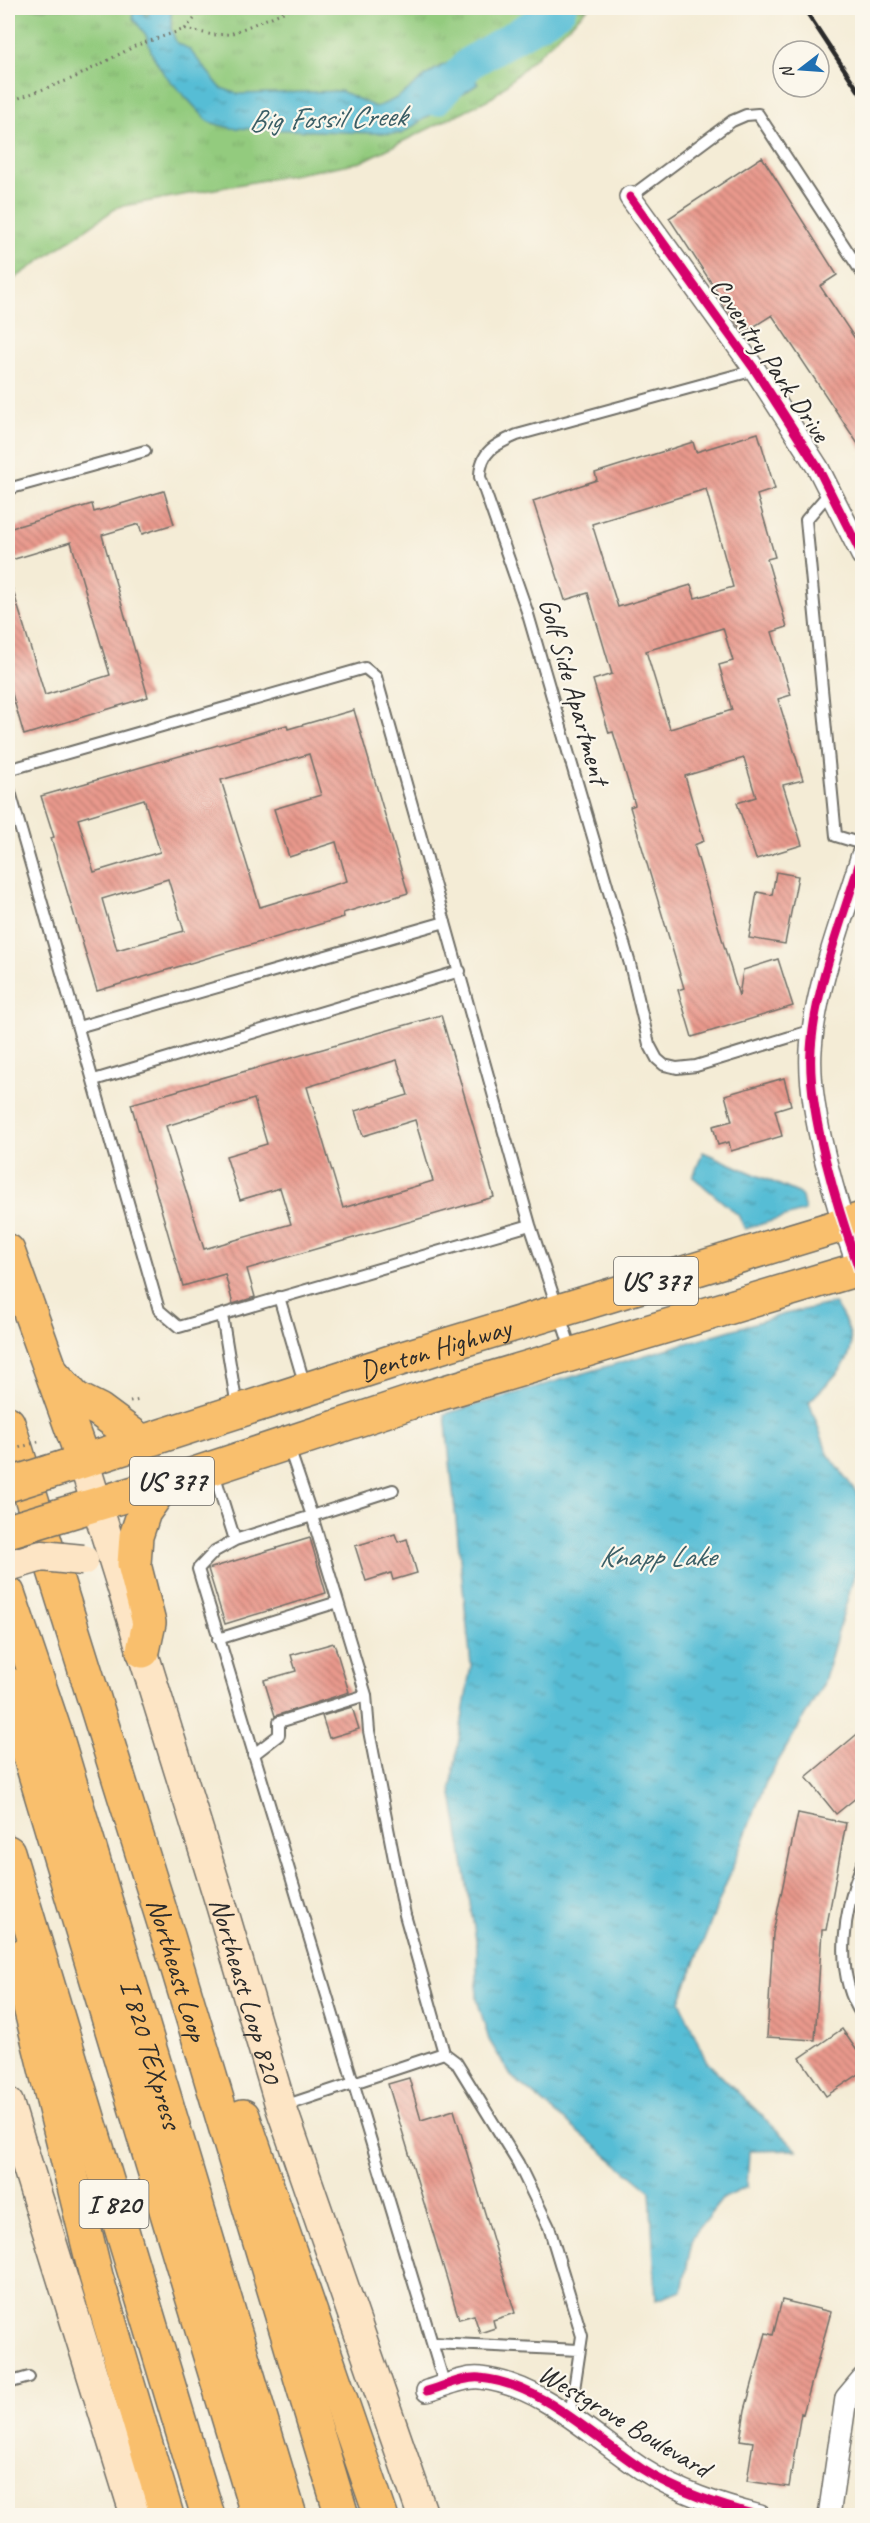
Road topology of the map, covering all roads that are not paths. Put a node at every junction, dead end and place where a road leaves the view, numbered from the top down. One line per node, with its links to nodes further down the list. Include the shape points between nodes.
1 (630, 197): 2 (lane, via 732,121 758,114); 3 (street, Coventry Park Drive)
2 (862, 273)
3 (755, 370): 6 (street, Coventry Park Drive); 15 (lane, Golf Side Apartment, via 517,435 486,452 480,463 480,477 527,611 630,964 649,1044 657,1059 677,1068 696,1066)
4 (145, 451): 5 (lane)
5 (8, 489)
6 (830, 492): 7 (street, Coventry Park Drive); 10 (lane, via 806,520 837,836)
7 (862, 555)
8 (8, 770): 12 (lane, via 365,668 376,677)
9 (8, 785): 14 (lane)
10 (862, 844)
11 (862, 855): 15 (street, via 816,1008)
12 (445, 922): 13 (lane); 14 (lane)
13 (460, 971): 16 (lane); 18 (lane)
14 (78, 1027): 16 (lane)
15 (813, 1030): 17 (street, via 811,1051 818,1120)
16 (94, 1080): 23 (lane, via 159,1310 178,1327)
17 (853, 1222): 20 (street); 22 (main road, Denton Highway / US 377)
18 (530, 1225): 21 (lane); 22 (lane)
19 (8, 1251): 25 (main road)
20 (861, 1271): 24 (main road, Denton Highway / US 377)
21 (279, 1297): 23 (lane); 26 (lane)
22 (557, 1311): 24 (lane); 26 (main road, Denton Highway / US 377)
23 (222, 1316): 27 (lane)
24 (572, 1353): 30 (main road, Denton Highway / US 377)
25 (53, 1374): 29 (main road, via 75,1398 99,1410); 31 (main road)
26 (306, 1389): 27 (main road, Denton Highway / US 377); 30 (main road, via 289,1415)
27 (237, 1411): 29 (main road, Denton Highway / US 377)
28 (8, 1423): 52 (main road, Northeast Loop)
29 (141, 1441): 31 (main road, Denton Highway / US 377)
30 (287, 1443): 32 (main road, Denton Highway / US 377); 37 (lane)
31 (83, 1460): 34 (main road, Denton Highway / US 377, bridge, via 45,1457); 36 (main road, Northeast Loop 820)
32 (212, 1468): 33 (main road, Denton Highway / US 377); 39 (lane)
33 (164, 1484): 36 (main road, Denton Highway / US 377); 45 (main road, via 144,1512 136,1536 134,1564 149,1623)
34 (8, 1485)
35 (393, 1490): 37 (lane)
36 (97, 1503): 38 (main road, Denton Highway / US 377, bridge); 41 (main road, Northeast Loop 820)
37 (312, 1516): 39 (lane); 43 (lane)
38 (8, 1531)
39 (235, 1540): 44 (lane, via 215,1551 198,1569)
40 (8, 1566): 41 (main road, bridge, via 42,1556 83,1560)
41 (124, 1590): 45 (main road, Northeast Loop 820)
42 (8, 1593): 69 (main road, I 820 TEXpress, via 55,1732)
43 (338, 1602): 44 (lane); 47 (lane)
44 (218, 1639): 48 (lane)
45 (143, 1651): 57 (main road, Northeast Loop 820)
46 (8, 1684): 68 (main road, I 820 TEXpress)
47 (366, 1695): 48 (lane, via 279,1722 279,1735); 54 (lane, via 369,1731 405,1915)
48 (253, 1755): 55 (lane)
49 (8, 1852): 51 (main road, I 820)
50 (862, 1864): 53 (lane, via 847,1922 845,1960 848,1986)
51 (21, 1892): 66 (main road, via 29,2003 96,2276); 67 (main road, I 820)
52 (168, 1936): 70 (main road, Northeast Loop); 71 (main road, via 194,1970)
53 (862, 2015)
54 (444, 2053): 55 (lane); 59 (lane, via 456,2061 518,2163 549,2227 582,2336)
55 (352, 2084): 57 (lane); 58 (lane)
56 (8, 2103): 65 (main road, via 19,2154)
57 (281, 2107): 72 (main road, Northeast Loop 820)
58 (432, 2343): 59 (lane); 63 (lane)
59 (579, 2350): 64 (lane)
60 (29, 2377): 62 (lane)
61 (862, 2379): 74 (street, via 846,2398)
62 (8, 2383)
63 (436, 2388): 64 (street, Westgrove Boulevard, via 479,2377 520,2390)
64 (570, 2416): 73 (street, Westgrove Boulevard, via 642,2469 687,2493)
65 (136, 2516)
66 (167, 2516)
67 (208, 2516)
68 (258, 2516)
69 (290, 2516)
70 (342, 2516)
71 (381, 2516)
72 (423, 2516)
73 (759, 2516)
74 (829, 2516)

